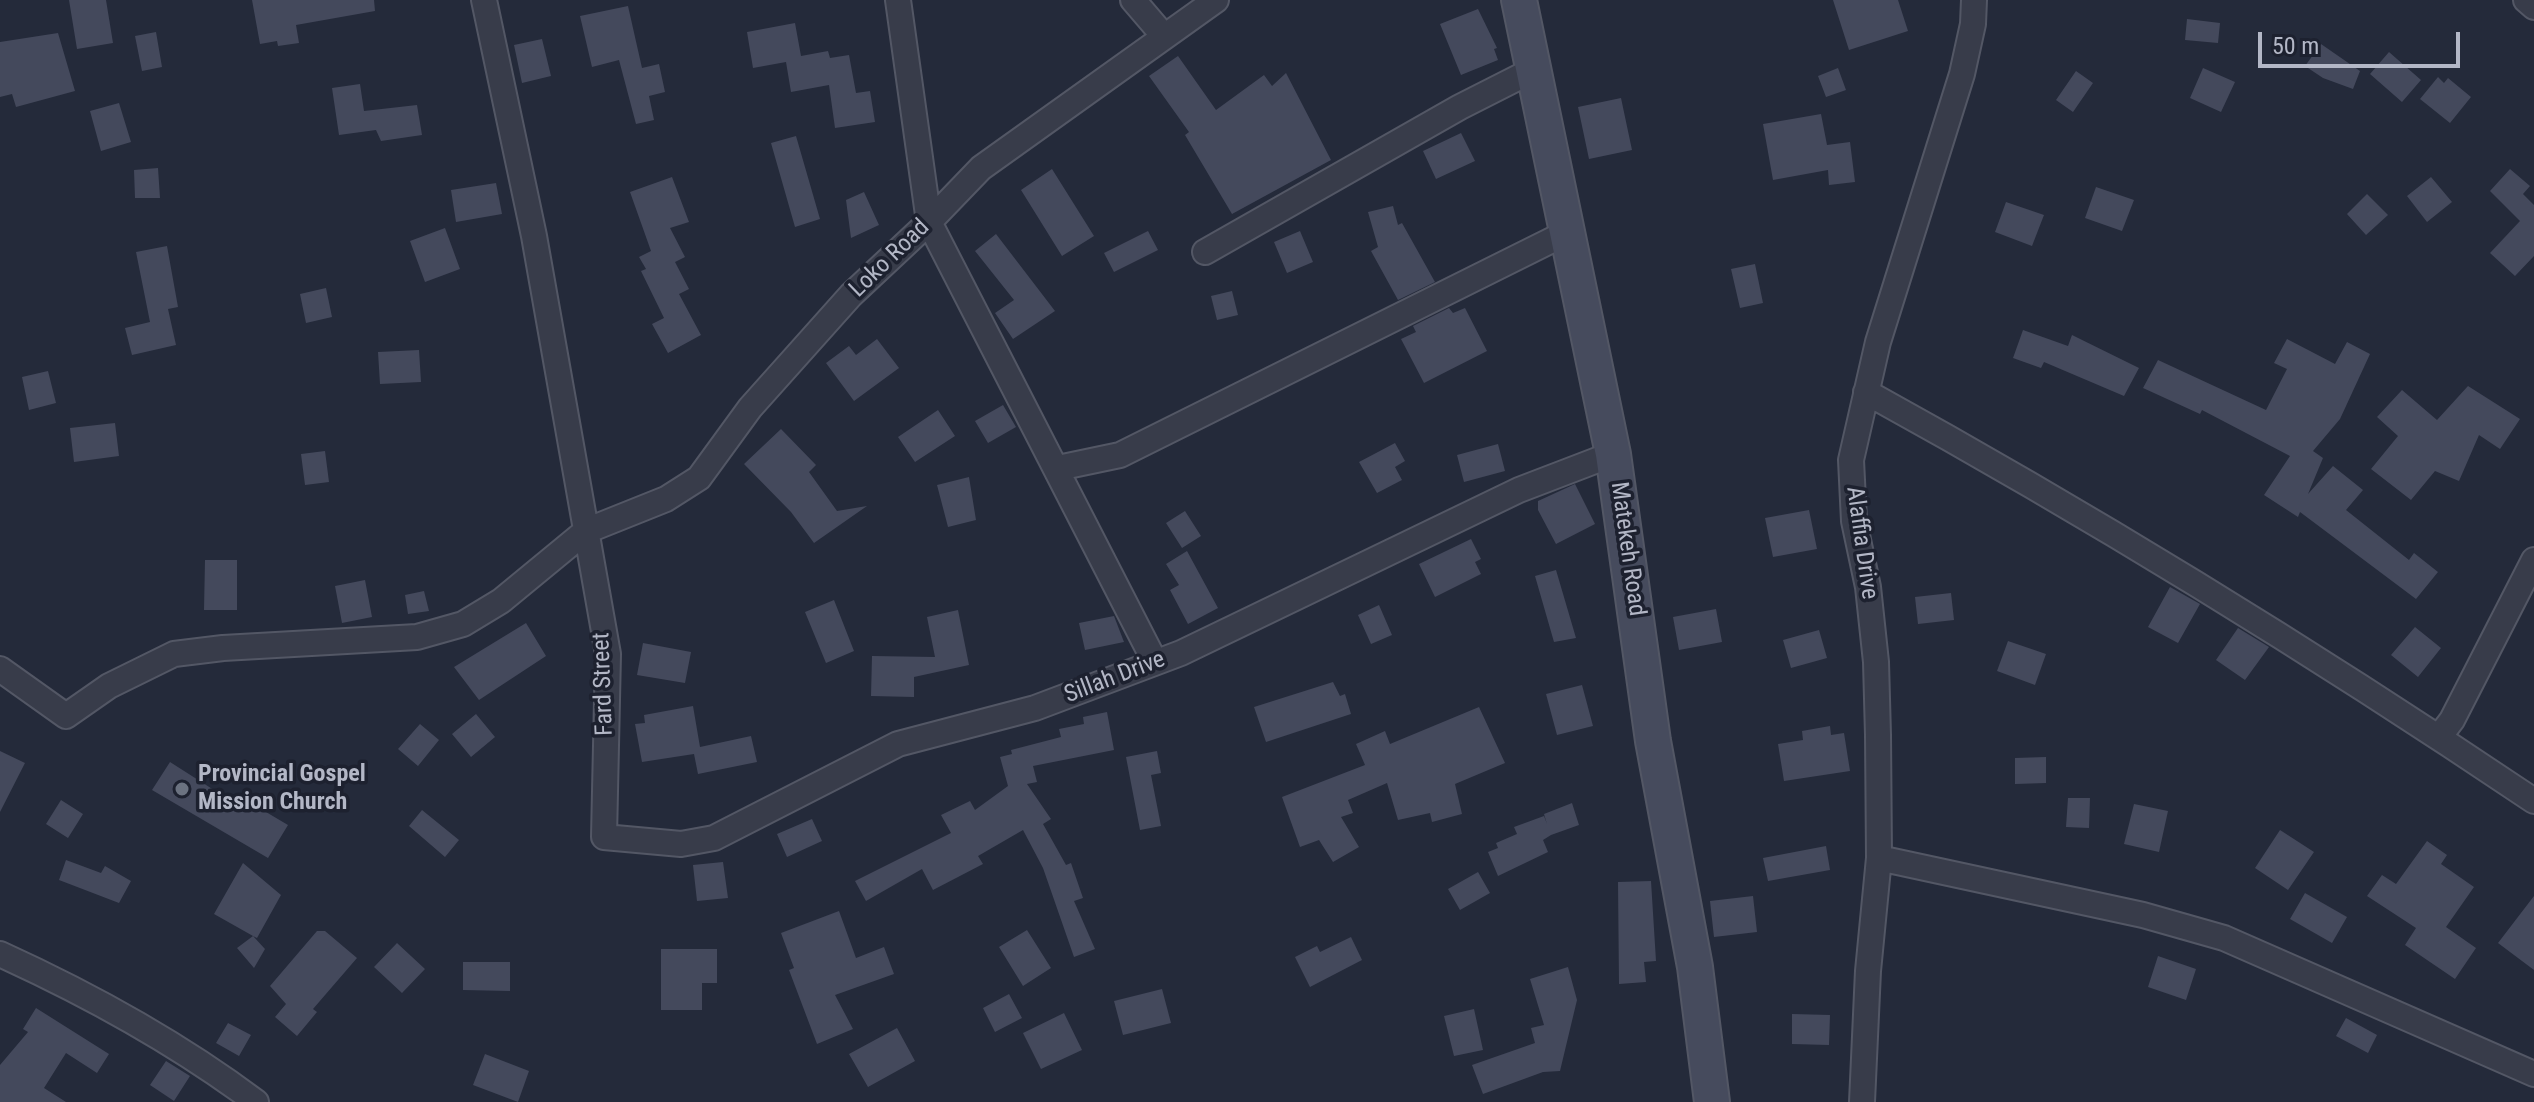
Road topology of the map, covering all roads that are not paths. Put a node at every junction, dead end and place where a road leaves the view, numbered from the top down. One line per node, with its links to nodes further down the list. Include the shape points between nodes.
1 (484, 0): 17 (street, Fard Street, via 534,236)
2 (898, 0): 11 (street)
3 (1133, 0): 9 (street)
4 (1216, 0): 9 (street, Loko Road)
5 (1519, 0): 10 (street, Matekeh Road)
6 (1974, 0): 14 (street, Alaffia Drive, via 1962,74)
7 (2526, 0): 8 (street)
8 (2534, 7)
9 (1163, 35): 11 (street, Loko Road, via 981,168)
10 (1535, 69): 12 (street, Matekeh Road); 13 (street)
11 (929, 222): 16 (street); 17 (street, Loko Road, via 851,295 750,408 699,478 666,499)
12 (1568, 232): 15 (street, Matekeh Road); 16 (street, via 1120,455)
13 (1205, 252)
14 (1866, 392): 21 (street, via 2151,554); 24 (street, Alaffia Drive, via 1851,460 1854,521 1876,662)
15 (1613, 454): 19 (street, Sillah Drive, via 1519,490); 28 (street, Matekeh Road)
16 (1058, 468): 19 (street)
17 (586, 531): 20 (street, Loko Road, via 501,601 463,624 417,637 174,654 109,686 66,716); 23 (street, Fard Street, via 608,654)
18 (2534, 560): 21 (street)
19 (1155, 662): 23 (street, Sillah Drive, via 1035,708 898,744 714,838 681,844)
20 (0, 669)
21 (2439, 737): 22 (street)
22 (2534, 801)
23 (604, 837)
24 (1879, 858): 26 (street, via 2143,915 2224,938); 29 (street, Alaffia Drive)
25 (0, 954): 27 (street, via 140,1026)
26 (2534, 1074)
27 (256, 1102)
28 (1712, 1102)
29 (1862, 1102)

